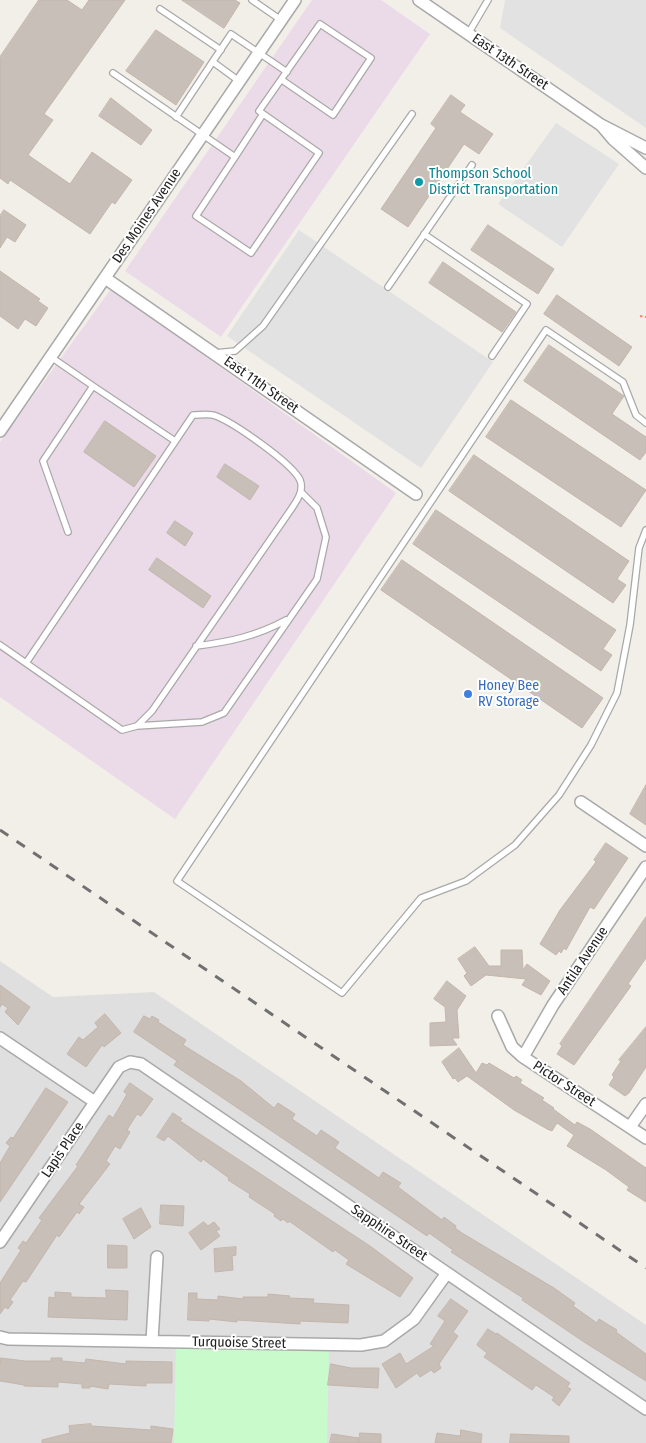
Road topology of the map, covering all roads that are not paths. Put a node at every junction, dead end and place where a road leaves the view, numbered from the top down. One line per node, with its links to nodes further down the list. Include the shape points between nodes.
1 (252, 0): 6 (lane)
2 (295, 0): 6 (street, Des Moines Avenue)
3 (419, 0): 7 (street, East 13th Street)
4 (488, 0): 7 (lane)
5 (160, 10): 8 (lane)
6 (281, 20): 9 (street, Des Moines Avenue)
7 (468, 34): 18 (street, East 13th Street)
8 (221, 50): 9 (lane, via 231,34); 10 (lane)
9 (259, 53): 11 (lane); 14 (street, Des Moines Avenue)
10 (213, 62): 14 (lane); 17 (lane)
11 (287, 72): 13 (lane); 13 (lane, via 320,24 371,58 333,115)
12 (113, 73): 17 (lane)
13 (282, 80): 15 (lane, via 259,111)
14 (239, 81): 19 (street, Des Moines Avenue)
15 (263, 114): 21 (lane); 21 (lane, via 319,152 251,253 196,216)
16 (412, 114): 27 (lane, via 263,326 235,351)
17 (176, 117): 19 (lane)
18 (601, 125): 20 (street, East 13th Street); 23 (street, East 13th Street)
19 (203, 135): 21 (lane); 25 (street, Des Moines Avenue)
20 (646, 148)
21 (235, 157)
22 (472, 165): 24 (lane)
23 (646, 168)
24 (424, 234): 26 (lane); 28 (lane, via 527,304)
25 (105, 278): 27 (street, East 11th Street); 29 (street, Des Moines Avenue)
26 (388, 287)
27 (215, 353): 35 (street, East 11th Street)
28 (492, 356)
29 (51, 357): 30 (lane); 32 (street, Des Moines Avenue)
30 (93, 386): 33 (lane); 37 (lane, via 43,461)
31 (646, 423): 36 (lane, via 636,415 623,382 546,330 176,881 342,993 422,898 466,881 515,845 559,796 591,745 617,693 630,625 639,548)
32 (0, 431)
33 (176, 441): 34 (lane, via 193,415 214,415 234,425 292,468 300,481); 41 (lane)
34 (301, 492): 38 (lane, via 317,508 326,537 317,578); 40 (lane)
35 (416, 494)
36 (646, 530)
37 (68, 532)
38 (288, 619): 40 (lane, via 266,631 234,641); 42 (lane, via 224,713 202,722)
39 (0, 644): 41 (lane)
40 (196, 646): 42 (lane, via 152,711)
41 (26, 663): 42 (lane, via 122,730)
42 (137, 726)
43 (581, 802): 44 (street)
44 (646, 846)
45 (646, 867): 48 (street, Antila Avenue, via 553,1005)
46 (498, 1016): 48 (street, Pictor Street, via 512,1047)
47 (0, 1038): 50 (street)
48 (523, 1057): 52 (street, Pictor Street)
49 (130, 1062): 50 (street, Lapis Place, via 119,1067); 56 (street, Sapphire Street, via 141,1064)
50 (95, 1102): 54 (street, Lapis Place)
51 (646, 1104): 52 (street)
52 (630, 1127): 53 (street, Pictor Street)
53 (646, 1138)
54 (0, 1242)
55 (157, 1257): 58 (street)
56 (447, 1273): 58 (street, Turquoise Street, via 414,1319 384,1341 361,1345); 59 (street, Sapphire Street)
57 (0, 1337): 58 (street, Turquoise Street)
58 (152, 1341)
59 (646, 1409)

